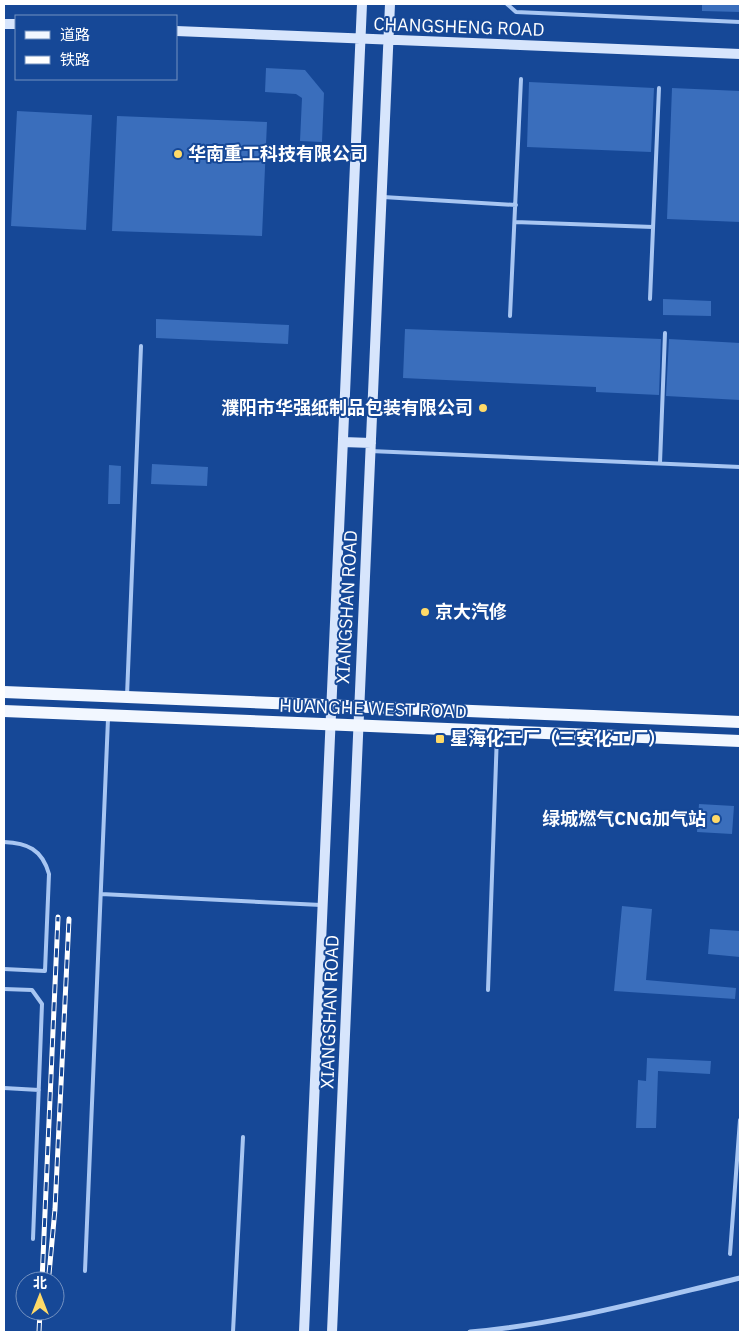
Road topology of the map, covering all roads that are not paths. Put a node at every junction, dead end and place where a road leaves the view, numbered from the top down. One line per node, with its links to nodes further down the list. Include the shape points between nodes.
1 (362, 4): 6 (street, XIANGSHAN ROAD)
2 (390, 4): 7 (street, XIANGSHAN ROAD)
3 (507, 4): 4 (lane, via 516,12)
4 (740, 22)
5 (178, 31): 6 (street, CHANGSHENG ROAD)
6 (361, 39): 7 (street, CHANGSHENG ROAD); 19 (street, XIANGSHAN ROAD)
7 (388, 40): 8 (street, CHANGSHENG ROAD); 11 (street, XIANGSHAN ROAD)
8 (740, 54)
9 (522, 79): 12 (lane)
10 (659, 88): 14 (lane)
11 (382, 197): 12 (lane); 20 (street, XIANGSHAN ROAD)
12 (516, 205): 13 (lane)
13 (515, 222): 14 (lane); 16 (lane)
14 (653, 227): 15 (lane)
15 (650, 299)
16 (510, 316)
17 (665, 333): 21 (lane)
18 (141, 346): 24 (lane)
19 (343, 442): 20 (street); 25 (street, XIANGSHAN ROAD)
20 (371, 447): 21 (lane); 26 (street, XIANGSHAN ROAD)
21 (660, 464): 22 (lane)
22 (740, 467)
23 (4, 692): 24 (main road, HUANGHE WEST ROAD)
24 (127, 697): 25 (main road, HUANGHE WEST ROAD)
25 (332, 706): 26 (main road, HUANGHE WEST ROAD); 30 (street, XIANGSHAN ROAD)
26 (359, 707): 29 (main road, HUANGHE WEST ROAD); 31 (street, XIANGSHAN ROAD)
27 (4, 711): 28 (main road, HUANGHE WEST ROAD)
28 (108, 715): 30 (main road, HUANGHE WEST ROAD); 35 (lane)
29 (740, 722)
30 (331, 725): 31 (main road, HUANGHE WEST ROAD); 36 (street, XIANGSHAN ROAD)
31 (358, 726): 32 (main road, HUANGHE WEST ROAD); 50 (street, XIANGSHAN ROAD)
32 (497, 732): 33 (main road, HUANGHE WEST ROAD); 39 (lane)
33 (740, 741)
34 (4, 842): 37 (lane, via 21,843 31,848 46,863 49,874 45,971)
35 (101, 894): 36 (lane); 46 (lane)
36 (323, 905): 49 (street, XIANGSHAN ROAD)
37 (4, 969)
38 (4, 989): 41 (lane, via 32,990 42,1004)
39 (488, 990)
40 (4, 1088): 41 (lane)
41 (39, 1090): 44 (lane)
42 (740, 1120): 45 (lane)
43 (243, 1137): 48 (lane)
44 (33, 1239)
45 (730, 1254)
46 (85, 1271)
47 (740, 1278): 51 (street, via 588,1315)
48 (233, 1332)
49 (304, 1332)
50 (332, 1332)
51 (470, 1332)

